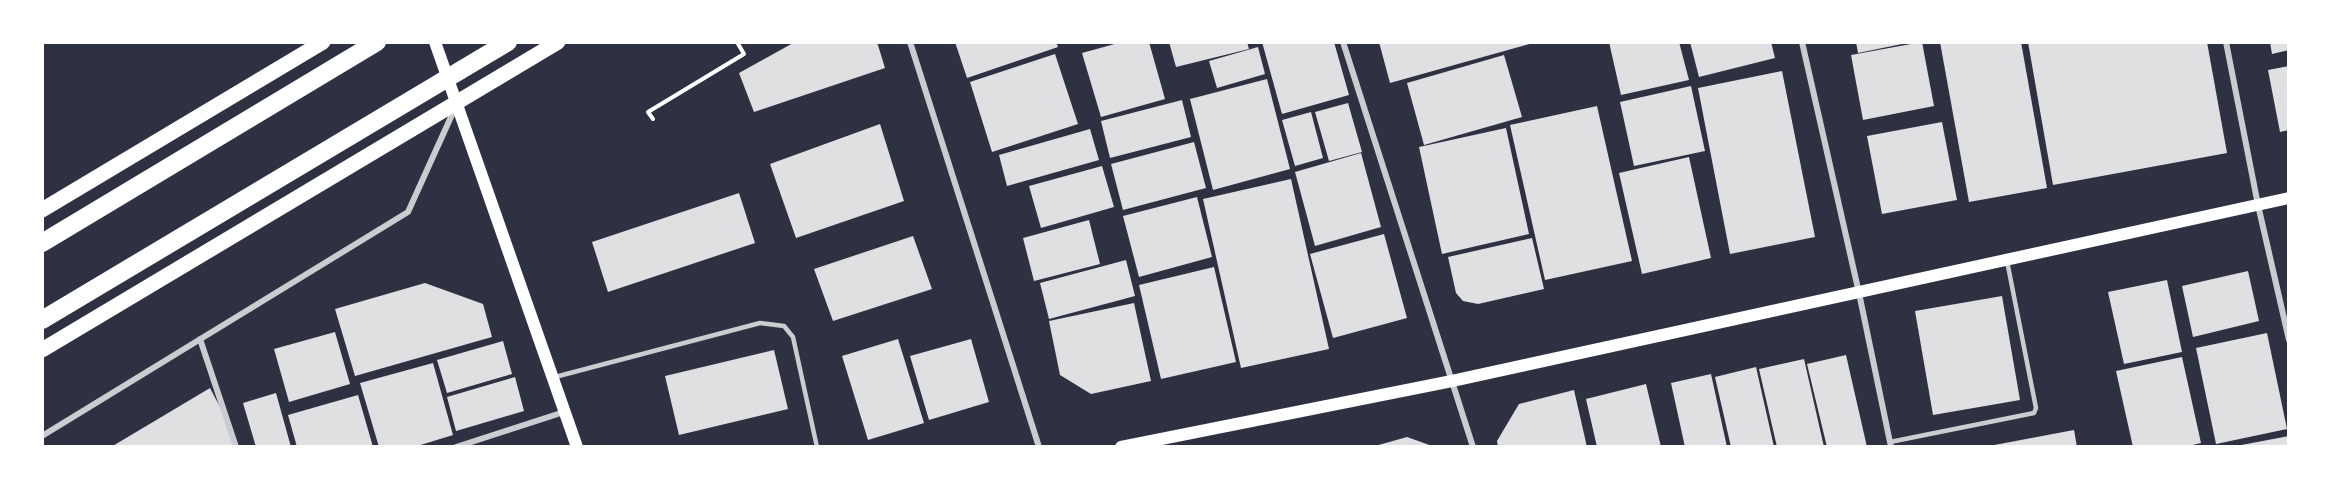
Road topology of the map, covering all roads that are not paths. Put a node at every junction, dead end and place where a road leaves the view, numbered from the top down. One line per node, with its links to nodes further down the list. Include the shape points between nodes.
1 (324, 42): 13 (main road)
2 (377, 42): 14 (highway)
3 (435, 42): 10 (main road)
4 (508, 42): 17 (highway)
5 (558, 42): 10 (main road)
6 (910, 42): 30 (street)
7 (1343, 42): 22 (street)
8 (1802, 42): 16 (street)
9 (2226, 42): 12 (street)
10 (458, 102): 18 (street, via 408,212); 20 (main road); 21 (main road)
11 (2289, 198): 12 (main road)
12 (2258, 205): 15 (main road); 19 (street)
13 (42, 210)
14 (42, 243)
15 (2007, 261): 16 (main road); 25 (lane, via 2034,413)
16 (1859, 293): 22 (main road); 25 (street)
17 (42, 320)
18 (200, 339): 24 (street); 26 (street)
19 (2289, 340)
20 (42, 350)
21 (554, 377): 23 (main road); 29 (lane, via 760,323 784,326 793,337)
22 (1452, 381): 31 (main road); 32 (street)
23 (566, 411): 27 (street); 28 (main road)
24 (42, 436)
25 (1890, 444)
26 (236, 447)
27 (456, 447)
28 (577, 447)
29 (817, 447)
30 (1039, 447)
31 (1121, 447)
32 (1473, 447)

